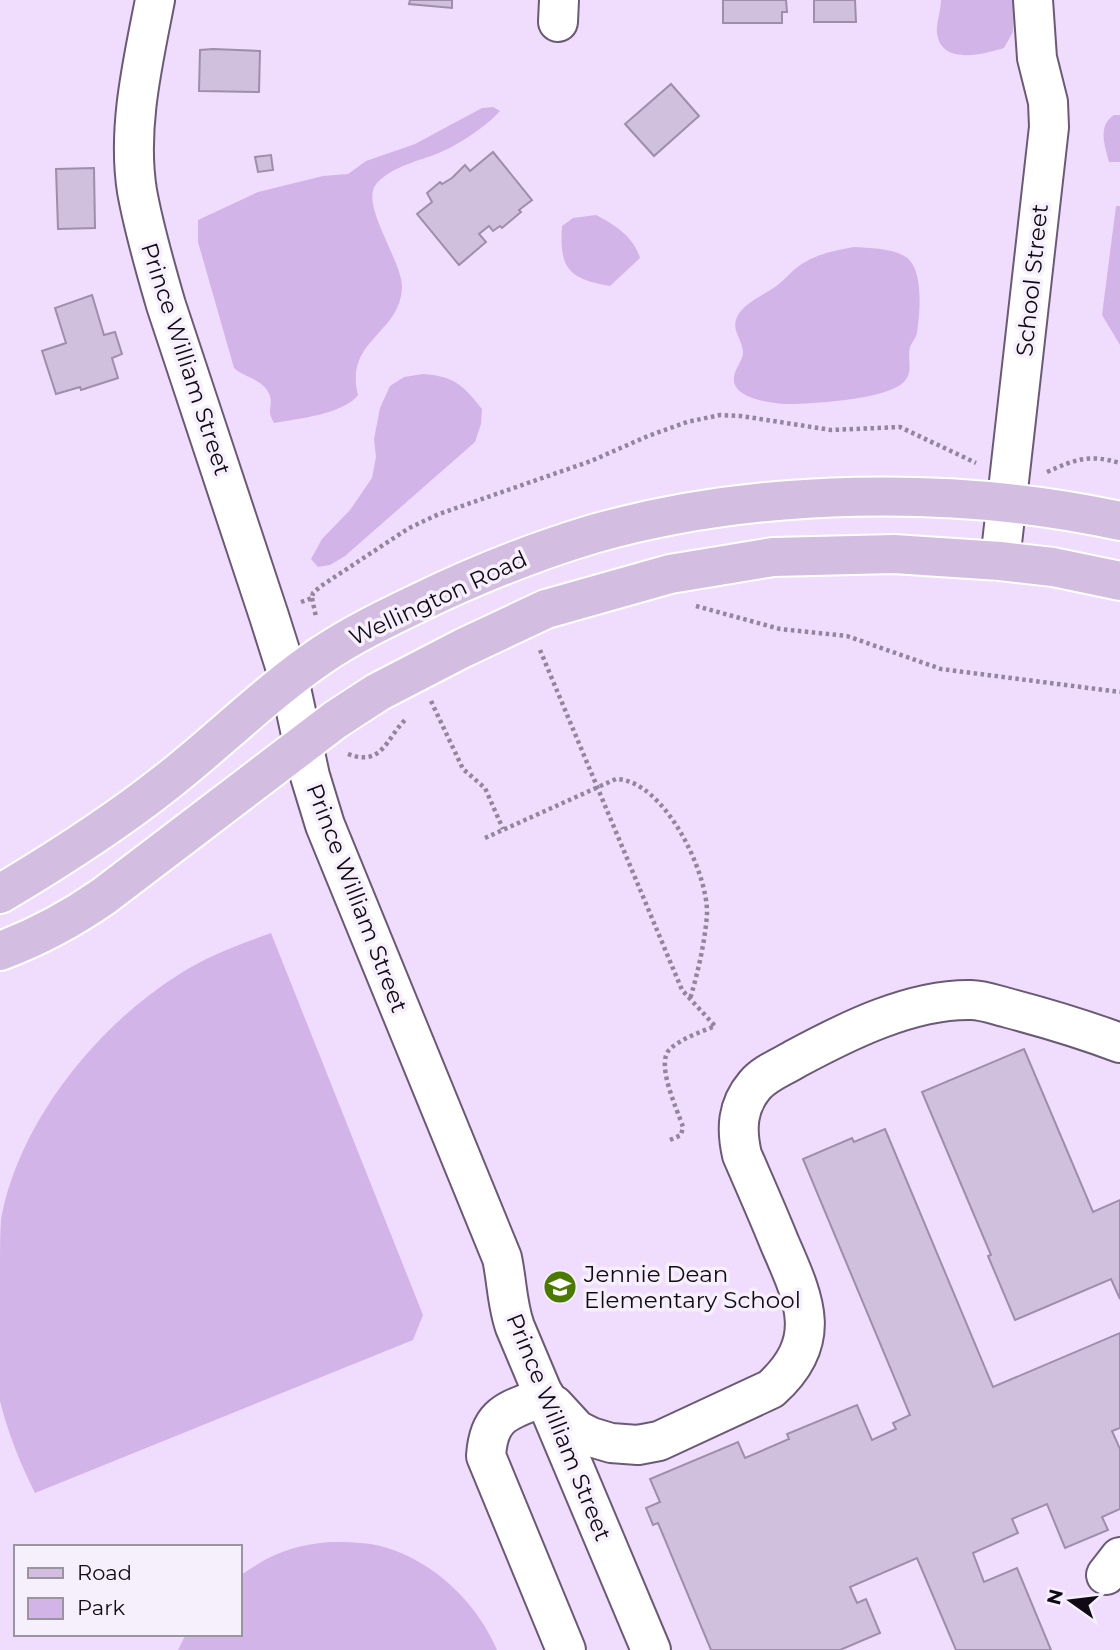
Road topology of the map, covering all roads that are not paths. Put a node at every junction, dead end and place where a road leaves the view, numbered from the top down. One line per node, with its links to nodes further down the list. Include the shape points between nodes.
1 (155, 0): 7 (street, Prince William Street, via 137,101 137,189 166,305)
2 (1033, 0): 3 (street, School Street, via 1049,127)
3 (1008, 486): 4 (main road, Wellington Road); 5 (street, School Street); 7 (main road, Wellington Road, via 926,497 845,496 707,510 595,534 461,582 353,637)
4 (1120, 521)
5 (1000, 561): 6 (main road); 8 (main road, via 894,554 773,557 670,574 378,692)
6 (1120, 582)
7 (289, 680): 8 (street, Prince William Street); 9 (main road, Wellington Road, via 164,784 77,848)
8 (303, 745): 10 (main road, via 104,896 70,919); 12 (street, Prince William Street, via 325,825 502,1258 511,1316)
9 (0, 894)
10 (0, 951)
11 (1120, 1044): 12 (street, via 1059,1021 972,999 892,1014 844,1032 765,1076 741,1110 738,1139 801,1293 805,1318 797,1358 771,1390 659,1441 638,1445 611,1443 577,1430)
12 (545, 1396): 13 (street, via 496,1419 486,1456); 14 (street, Prince William Street)
13 (566, 1650)
14 (651, 1650)

